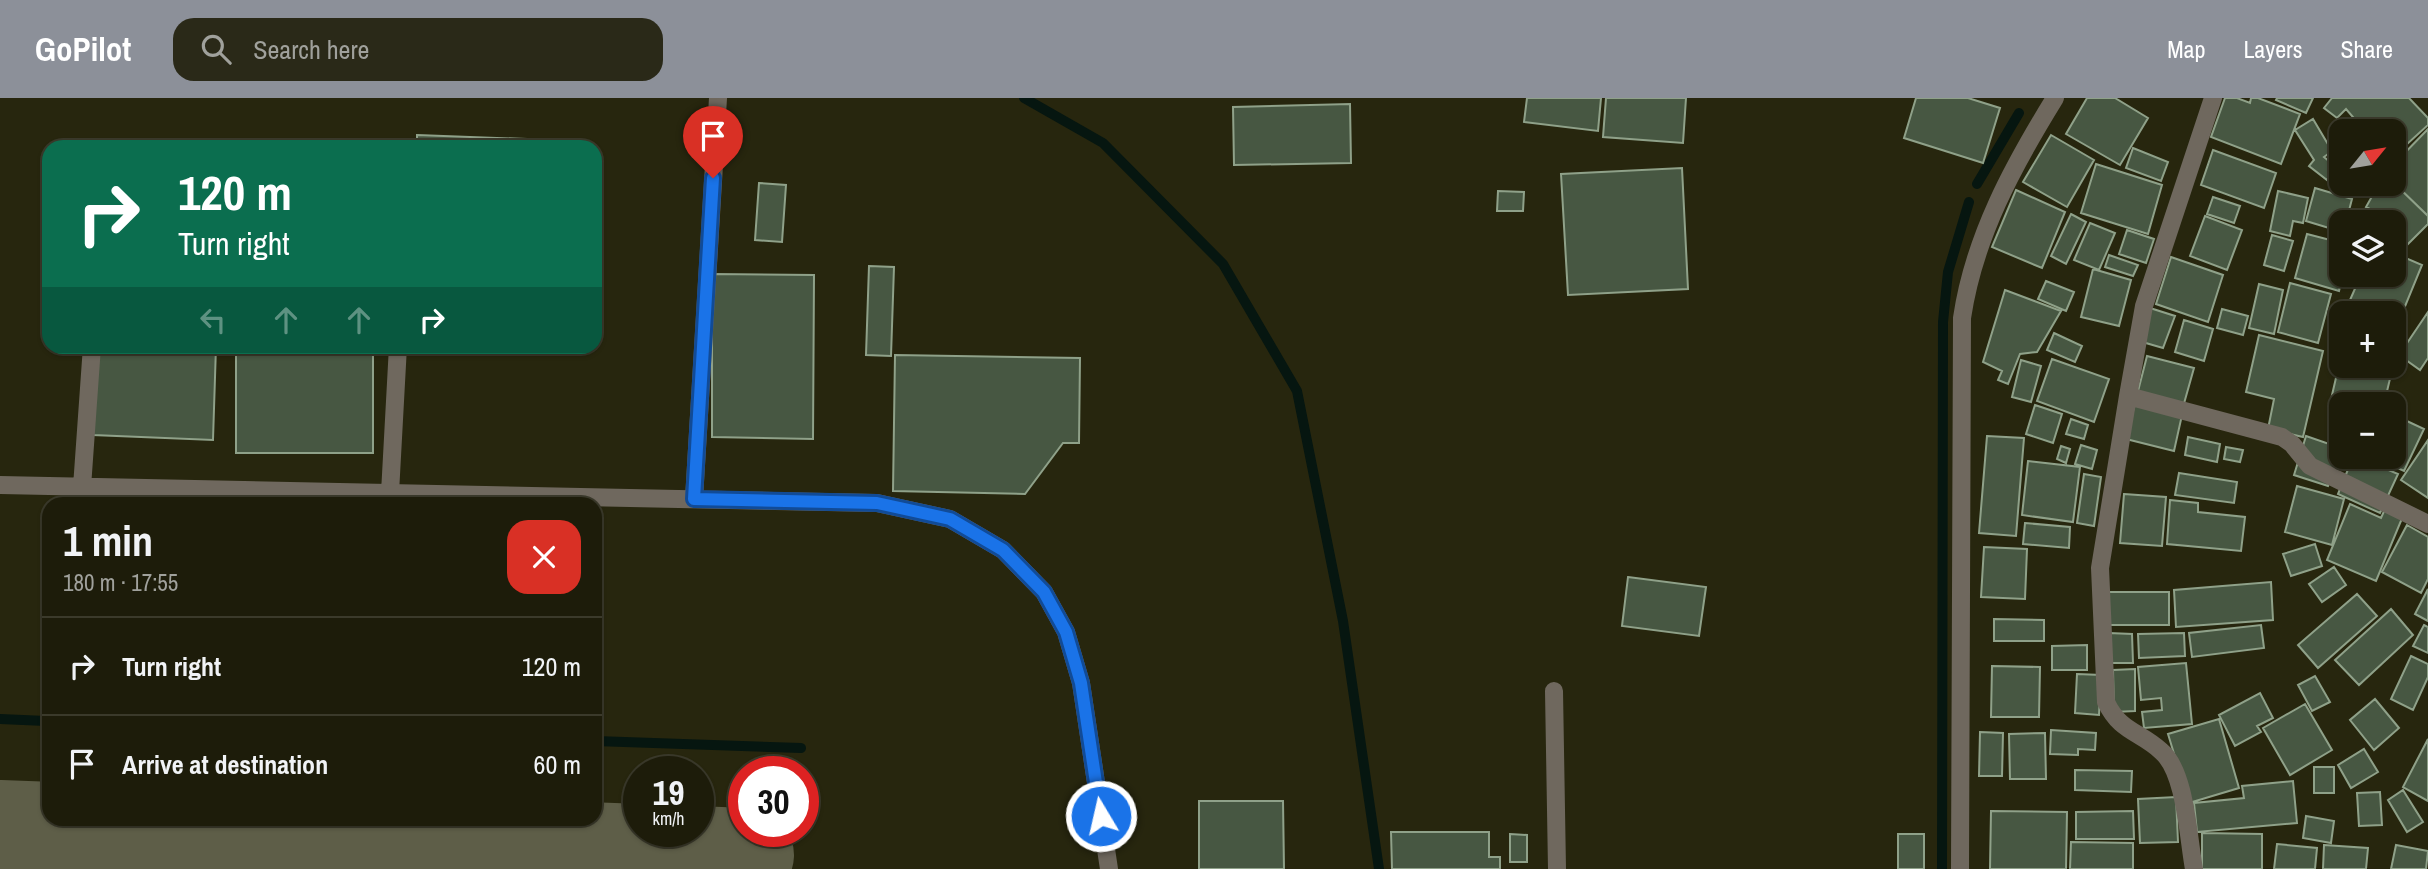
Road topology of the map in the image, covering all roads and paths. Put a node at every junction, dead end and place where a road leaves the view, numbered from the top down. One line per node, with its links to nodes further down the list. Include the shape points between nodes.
1 (718, 98): 12 (street)
2 (2055, 98): 17 (street, via 1995,205 1967,282 1962,318)
3 (2213, 98): 6 (street, via 2144,306)
4 (91, 354): 8 (street)
5 (398, 354): 9 (street)
6 (2128, 396): 13 (street, via 2282,437 2310,466); 18 (street, via 2101,568 2106,702 2114,719 2163,752 2173,766)
7 (0, 485): 8 (street)
8 (82, 487): 9 (street)
9 (390, 493): 10 (street)
10 (593, 497)
11 (602, 497): 12 (street)
12 (694, 499): 15 (street, via 877,503 950,519 1003,550 1044,592 1066,632 1081,683)
13 (2428, 524)
14 (1553, 691): 16 (street)
15 (1109, 869)
16 (1557, 869)
17 (1960, 869)
18 (2194, 869)

